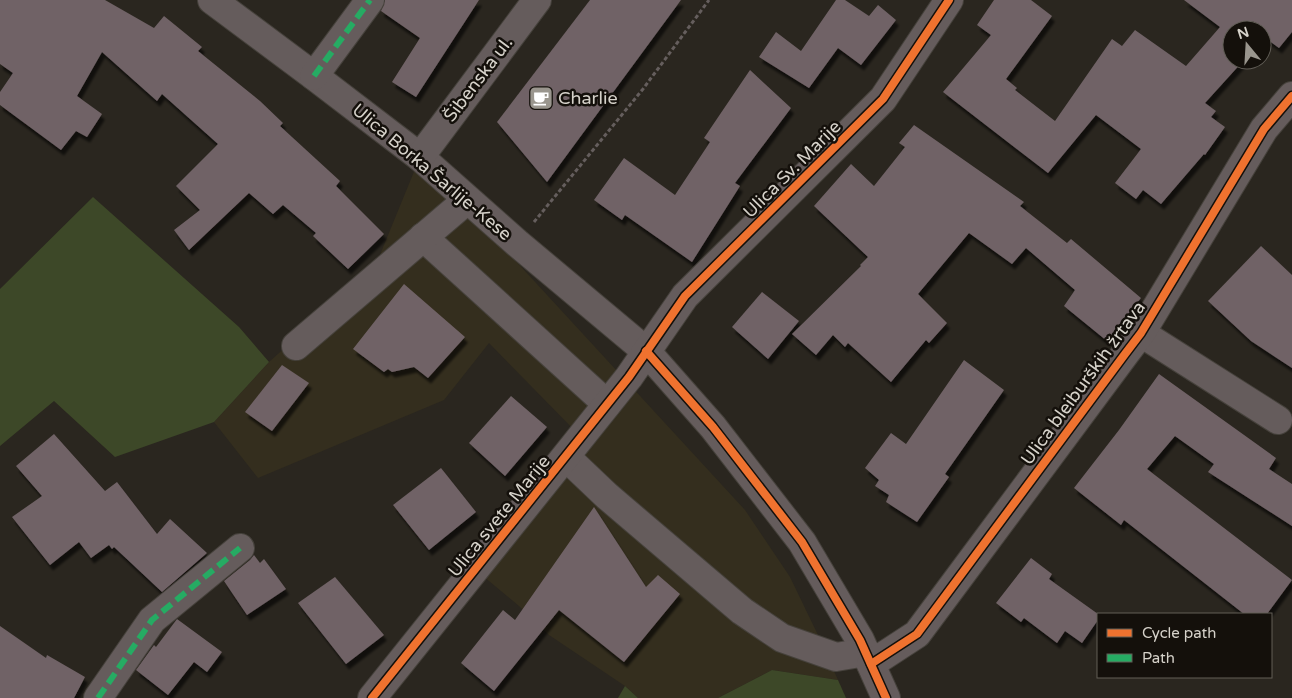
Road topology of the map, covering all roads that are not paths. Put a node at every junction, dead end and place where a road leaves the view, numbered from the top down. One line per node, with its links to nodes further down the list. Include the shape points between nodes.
1 (212, 0): 5 (street, Ulica Borka Šarlije-Kese)
2 (370, 0): 5 (street)
3 (537, 0): 8 (street, Šibenska ul.)
4 (949, 0): 13 (street, Ulica Sv. Marije, via 883,99 685,296)
5 (314, 76): 8 (street, Ulica Borka Šarlije-Kese)
6 (1292, 96): 7 (street, Ulica bleiburških žrtava)
7 (1283, 125): 11 (street, Ulica bleiburških žrtava, via 1264,129)
8 (420, 157): 9 (street, Ulica Borka Šarlije-Kese)
9 (467, 200): 10 (street); 13 (street, Ulica Borka Šarlije-Kese)
10 (423, 237): 12 (street); 14 (street)
11 (1142, 333): 15 (street); 18 (street, Ulica bleiburških žrtava, via 917,634)
12 (296, 346)
13 (646, 351): 14 (street, Ulica svete Marije); 18 (street, via 713,427 802,542)
14 (607, 404): 16 (street, Ulica svete Marije)
15 (1278, 420)
16 (566, 457): 18 (street, via 742,611 782,638 836,657); 20 (street, Ulica svete Marije)
17 (240, 548): 19 (street, via 152,620)
18 (868, 658): 21 (street)
19 (98, 698)
20 (372, 698)
21 (886, 698)

